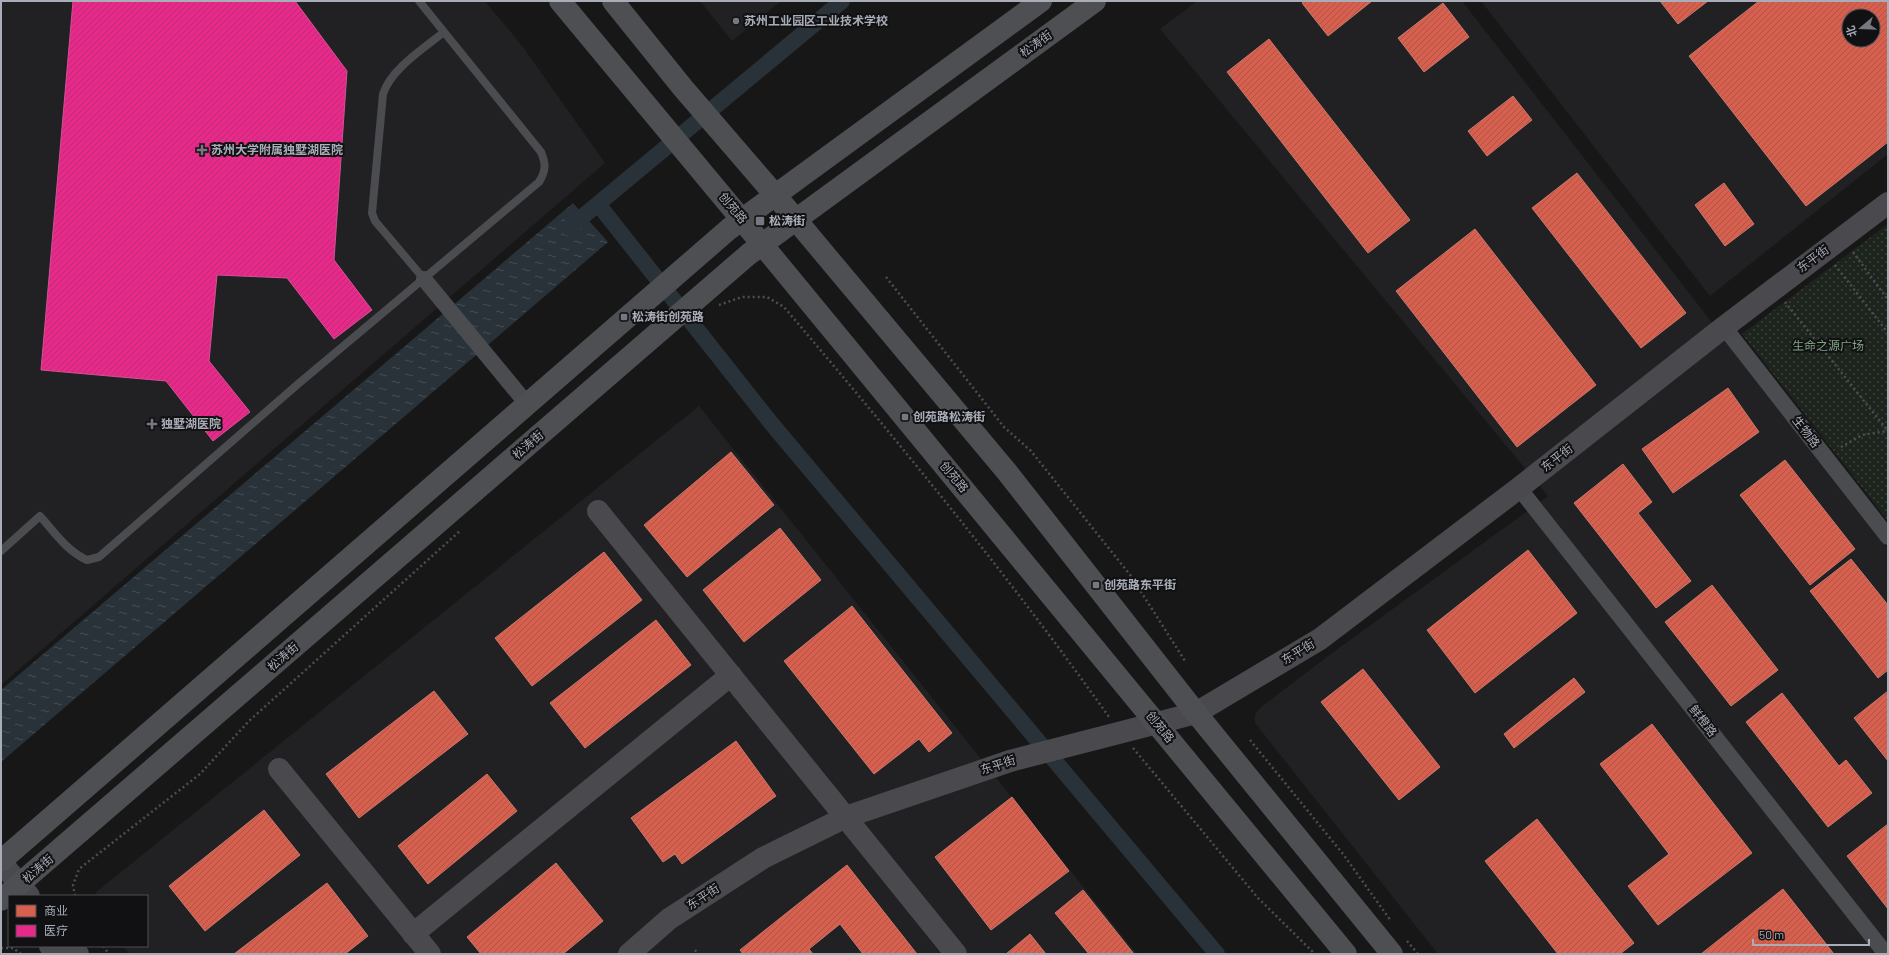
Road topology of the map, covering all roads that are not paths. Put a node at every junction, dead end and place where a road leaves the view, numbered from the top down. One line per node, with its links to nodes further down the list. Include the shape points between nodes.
1 (419, 1): 6 (lane)
2 (560, 1): 9 (main road, 创苑路)
3 (613, 1): 7 (main road, via 683,88)
4 (1041, 1): 7 (main road)
5 (1095, 1): 10 (main road, 松涛街)
6 (444, 32): 12 (lane, via 394,73 386,86 383,94 372,213 375,221); 12 (lane, via 541,152 545,161 544,172 531,190)
7 (776, 196): 9 (main road); 10 (main road)
8 (1888, 202): 13 (street, 东平街)
9 (742, 220): 11 (main road, 创苑路); 14 (main road)
10 (795, 220): 11 (main road, 松涛街); 20 (main road, via 1007,472)
11 (762, 244): 21 (main road, 创苑路); 25 (main road, 松涛街, via 713,297 669,322)
12 (424, 279): 14 (street); 18 (lane, via 298,384 99,557 87,560 77,556 40,516)
13 (1724, 327): 15 (street, 东平街); 17 (street, 生物路)
14 (527, 404): 24 (main road)
15 (1519, 488): 20 (street, 东平街, via 1320,639); 32 (street, 鲜橙路)
16 (598, 512): 19 (street)
17 (1888, 537)
18 (1, 551)
19 (731, 675): 23 (street); 26 (street)
20 (1196, 713): 21 (street, 东平街); 27 (main road)
21 (1157, 723): 23 (street, 东平街, via 1010,761); 31 (main road, 创苑路)
22 (279, 769): 26 (street)
23 (846, 816): 29 (street, 东平街, via 763,858 669,919); 30 (street)
24 (1, 862): 25 (street)
25 (11, 894)
26 (413, 934): 28 (street)
27 (1399, 946)
28 (430, 954)
29 (629, 954)
30 (956, 954)
31 (1346, 954)
32 (1886, 954)

